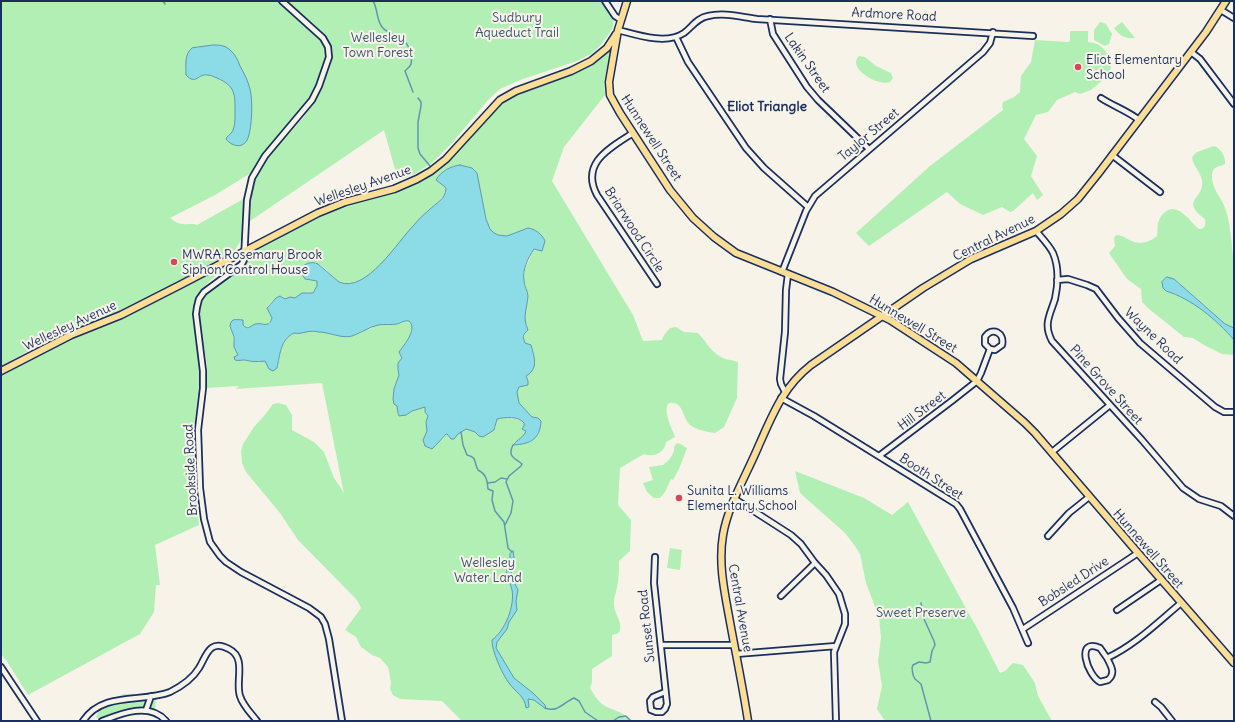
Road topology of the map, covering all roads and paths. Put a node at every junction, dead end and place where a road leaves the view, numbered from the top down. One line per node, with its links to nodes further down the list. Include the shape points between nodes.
1 (282, 1): 23 (street, Brookside Road, via 323,38 328,47 329,57 312,100 265,156 254,175 248,196)
2 (605, 1): 8 (street, via 615,16)
3 (627, 1): 8 (main road, Hunnewell Street)
4 (1226, 1): 5 (main road, Central Avenue)
5 (1221, 10): 6 (street); 13 (main road, Central Avenue)
6 (1234, 18)
7 (770, 19): 10 (street, Ardmore Road); 12 (street, Ardmore Road, via 727,14 712,15 700,19); 18 (street, Lakin Street, via 773,34 807,87)
8 (621, 20): 9 (main road, Hunnewell Street)
9 (618, 30): 12 (street, via 661,38); 17 (main road, Hunnewell Street, via 609,89 615,105); 23 (main road, Wellesley Avenue, via 607,48 591,61 571,71 512,92 500,100 441,164 422,177 406,185 323,210)
10 (993, 32): 11 (street, Ardmore Road); 18 (street, Taylor Street, via 990,43 983,52)
11 (1033, 36)
12 (676, 37): 21 (street, via 688,62 746,148 764,168)
13 (1191, 52): 15 (street, via 1200,59); 16 (main road, Central Avenue)
14 (1101, 98): 16 (street)
15 (1234, 104)
16 (1139, 120): 19 (main road, Central Avenue)
17 (633, 133): 24 (main road, Hunnewell Street, via 676,198 704,228 736,253); 26 (street, Briarwood Circle, via 608,149 598,159 593,172 593,185 597,195)
18 (869, 150): 21 (street, Taylor Street, via 818,193)
19 (1112, 155): 20 (street); 22 (main road, Central Avenue, via 1078,199)
20 (1160, 192)
21 (808, 207): 24 (street, Taylor Street)
22 (1036, 231): 25 (street, Pine Grove Street, via 1053,253); 27 (main road, Central Avenue, via 970,259)
23 (244, 252): 29 (main road, Wellesley Avenue, via 127,312 78,332); 66 (street, Brookside Road, via 236,268 203,294 196,309 203,371 198,430 204,519 210,542 226,562 321,617 329,639)
24 (785, 273): 27 (main road, Hunnewell Street, via 833,292); 31 (street, Taylor Street, via 785,332 780,378 780,384)
25 (1057, 280): 33 (street, Pine Grove Street, via 1047,327 1048,334); 34 (street, Wayne Road, via 1068,279 1096,290 1148,350 1215,407 1224,412)
26 (657, 284)
27 (882, 316): 30 (main road, Hunnewell Street, via 944,355); 31 (main road, Central Avenue, via 811,365)
28 (990, 349): 28 (street, via 999,348 1003,341 1002,336 995,331 985,337 985,344); 30 (street)
29 (1, 371)
30 (977, 381): 35 (main road, Hunnewell Street, via 1025,423); 36 (street, Hill Street)
31 (785, 392): 32 (main road, Central Avenue)
32 (781, 398): 36 (street, Booth Street); 38 (main road, Central Avenue)
33 (1110, 405): 35 (street); 39 (street, Pine Grove Street, via 1183,488 1199,499 1221,506)
34 (1234, 412)
35 (1052, 452): 37 (main road, Hunnewell Street)
36 (879, 456): 48 (street, Booth Street, via 949,499 960,509)
37 (1089, 497): 40 (street, via 1069,513); 41 (main road, Hunnewell Street)
38 (735, 498): 43 (street, via 791,534); 50 (main road, Central Avenue, via 725,527 721,557)
39 (1234, 516)
40 (1048, 536)
41 (1138, 553): 44 (main road, Hunnewell Street); 48 (street, Bobsled Drive)
42 (655, 557): 51 (street, Sunset Road, via 654,583)
43 (816, 563): 45 (street); 52 (street, via 839,594 845,614 845,624)
44 (1161, 580): 46 (main road, Hunnewell Street); 47 (street)
45 (781, 596)
46 (1181, 603): 54 (street, via 1130,646); 55 (main road, Hunnewell Street)
47 (1117, 610)
48 (1023, 629): 49 (street, Booth Street)
49 (1028, 643)
50 (734, 644): 51 (street); 53 (main road, Central Avenue)
51 (661, 645): 57 (street, Sunset Road)
52 (836, 646): 53 (street); 68 (street)
53 (736, 654): 67 (main road, Central Avenue)
54 (1107, 658): 54 (street, via 1097,646 1090,647 1085,653 1085,660 1100,682 1108,680 1112,675)
55 (1234, 663)
56 (1, 668): 61 (street)
57 (665, 692): 57 (street, Sunset Road, via 653,697 650,701 651,710 662,712 665,709)
58 (151, 696): 60 (street); 62 (street, via 115,701 100,706); 65 (street, via 170,692 182,685 199,668 210,649 222,646 238,656 238,692 242,703)
59 (1155, 702): 69 (street)
60 (146, 710): 63 (street, via 133,711); 64 (street, via 162,716)
61 (37, 721)
62 (83, 721)
63 (102, 721)
64 (166, 721)
65 (257, 721)
66 (342, 721)
67 (748, 721)
68 (836, 721)
69 (1172, 721)

